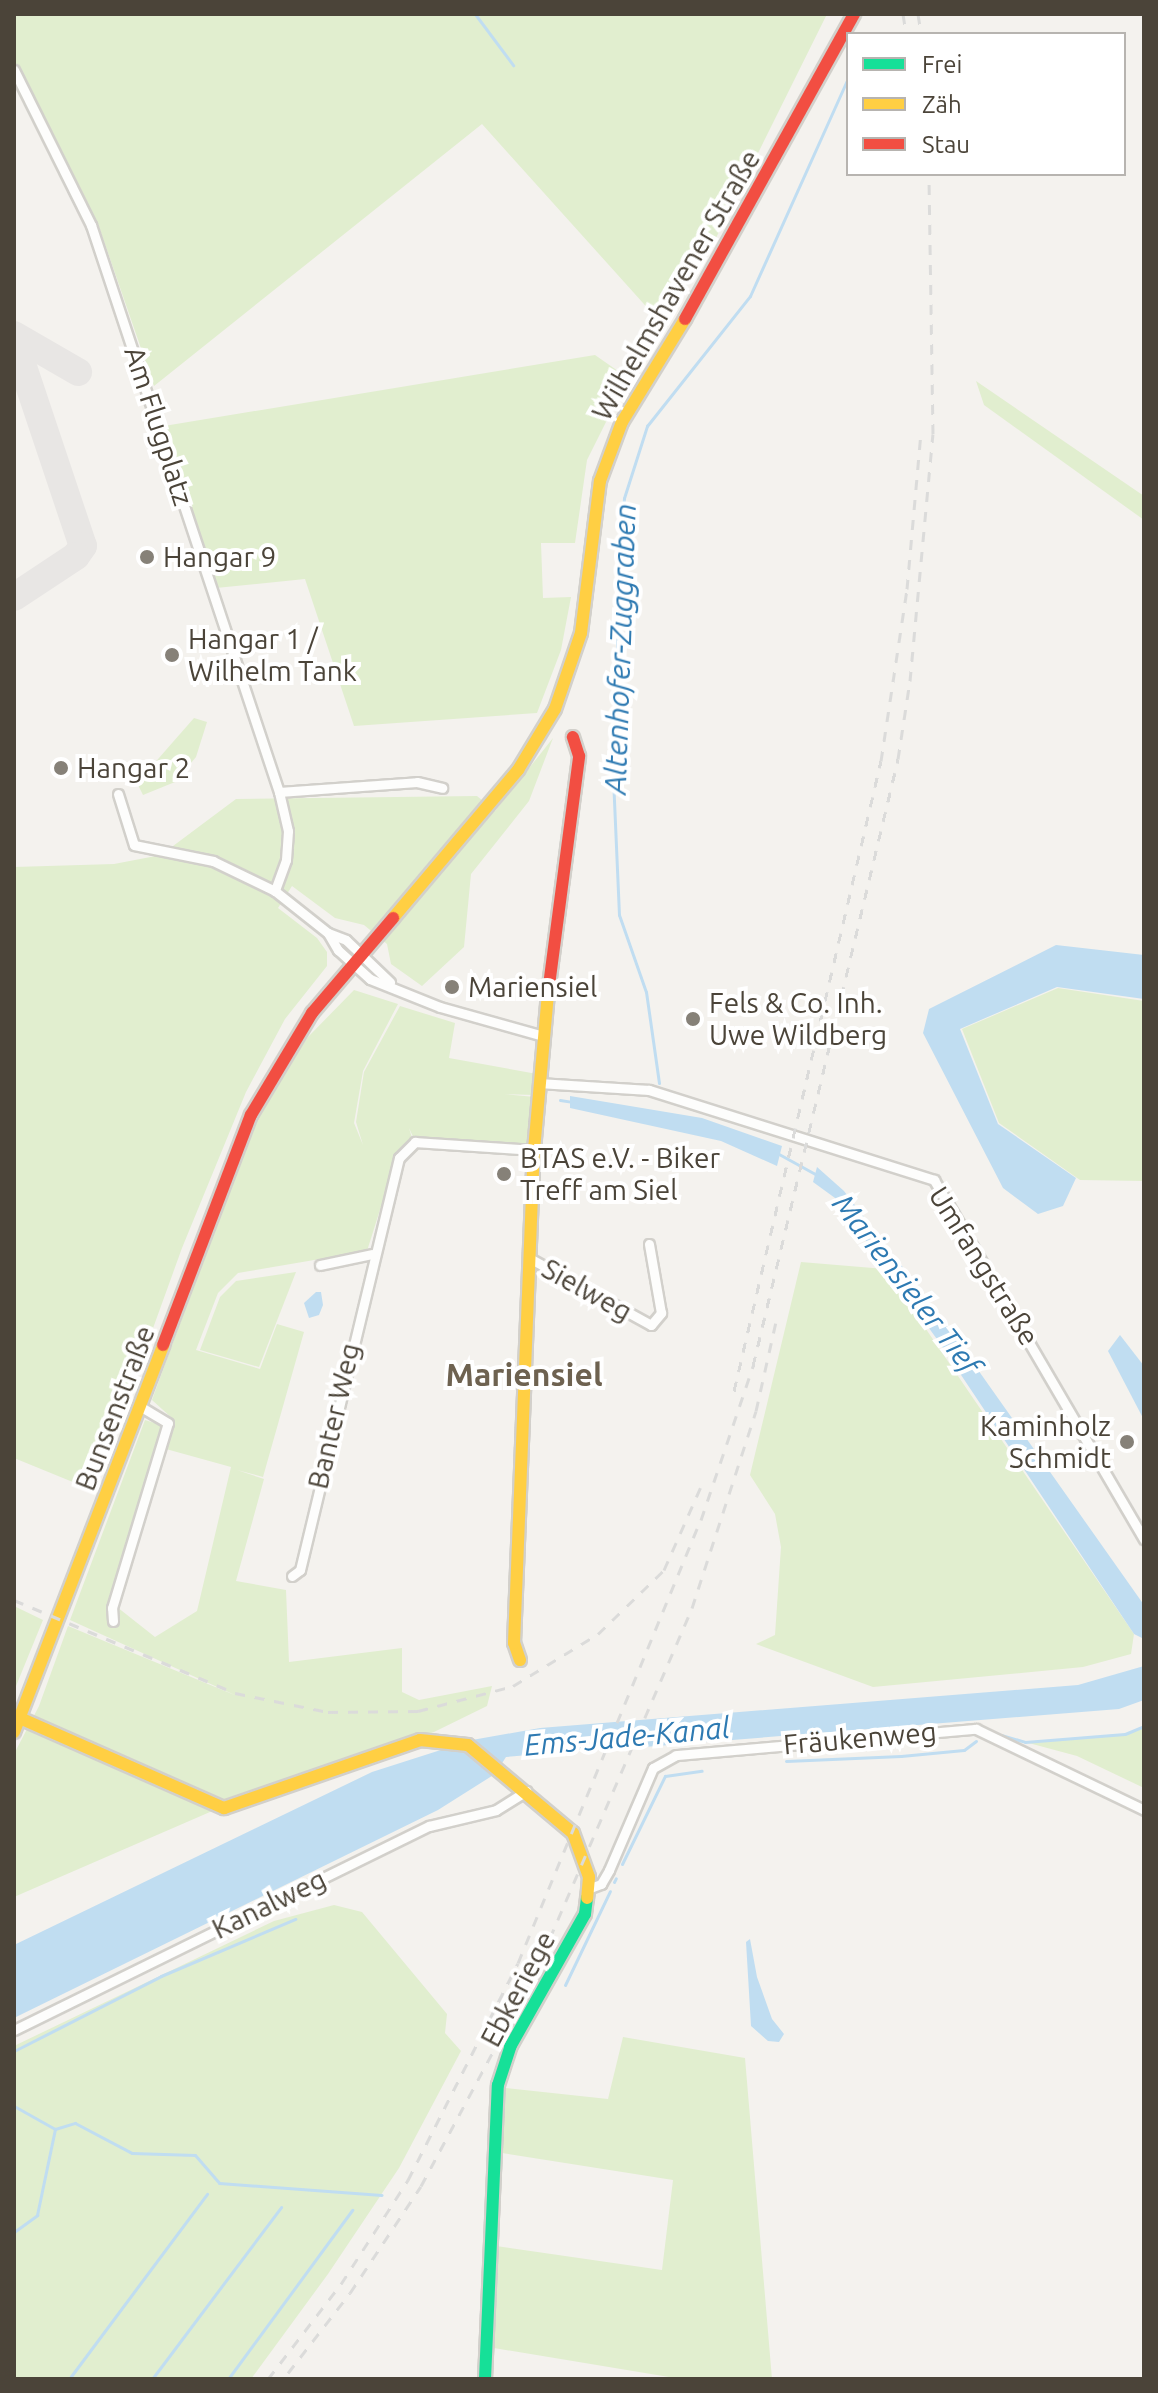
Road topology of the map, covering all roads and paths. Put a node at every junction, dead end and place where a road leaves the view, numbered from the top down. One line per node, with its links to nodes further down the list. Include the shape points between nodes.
1 (854, 14): 9 (street, Wilhelmshavener Straße, via 739,230 622,422 600,481 581,633 555,709 518,770)
2 (14, 70): 5 (street, Am Flugplatz, via 91,225)
3 (573, 737): 12 (street, via 579,756)
4 (442, 788): 5 (street, via 417,782)
5 (279, 792): 7 (street, Am Flugplatz, via 288,831 286,860)
6 (118, 794): 7 (street, via 134,845 213,861)
7 (275, 891): 8 (street)
8 (328, 933): 9 (street); 10 (street)
9 (361, 953): 10 (street, Wilhelmshavener Straße); 11 (street)
10 (352, 964): 11 (street, via 370,979); 14 (street, Wilhelmshavener Straße, via 295,1036)
11 (390, 982): 12 (street, via 440,1007)
12 (543, 1036): 13 (street)
13 (539, 1083): 15 (street); 21 (street, Umfangstraße, via 617,1086 670,1095 934,1180)
14 (251, 1115): 20 (street, Bunsenstraße)
15 (534, 1150): 17 (street, Banter Weg, via 415,1142 399,1158); 18 (street)
16 (649, 1244): 18 (street, Sielweg, via 661,1313 653,1330)
17 (372, 1254): 19 (street); 22 (street, Banter Weg, via 300,1570)
18 (531, 1259): 24 (street, via 514,1643)
19 (320, 1265)
20 (141, 1407): 23 (street, via 168,1423 112,1608); 25 (street, Bunsenstraße)
21 (1144, 1539)
22 (292, 1576)
23 (113, 1621)
24 (520, 1660)
25 (18, 1717): 26 (street, Bunsenstraße); 27 (street, via 224,1808 420,1740 468,1745)
26 (14, 1732)
27 (527, 1791): 29 (street, via 573,1833); 30 (street, Kanalweg, via 496,1810 429,1826)
28 (1144, 1810): 29 (street, Fräukenweg, via 976,1729 676,1755 653,1768 609,1870 601,1884)
29 (590, 1888): 31 (street, Ebkeriege, via 585,1914 510,2047 498,2085)
30 (14, 2030)
31 (485, 2379)

